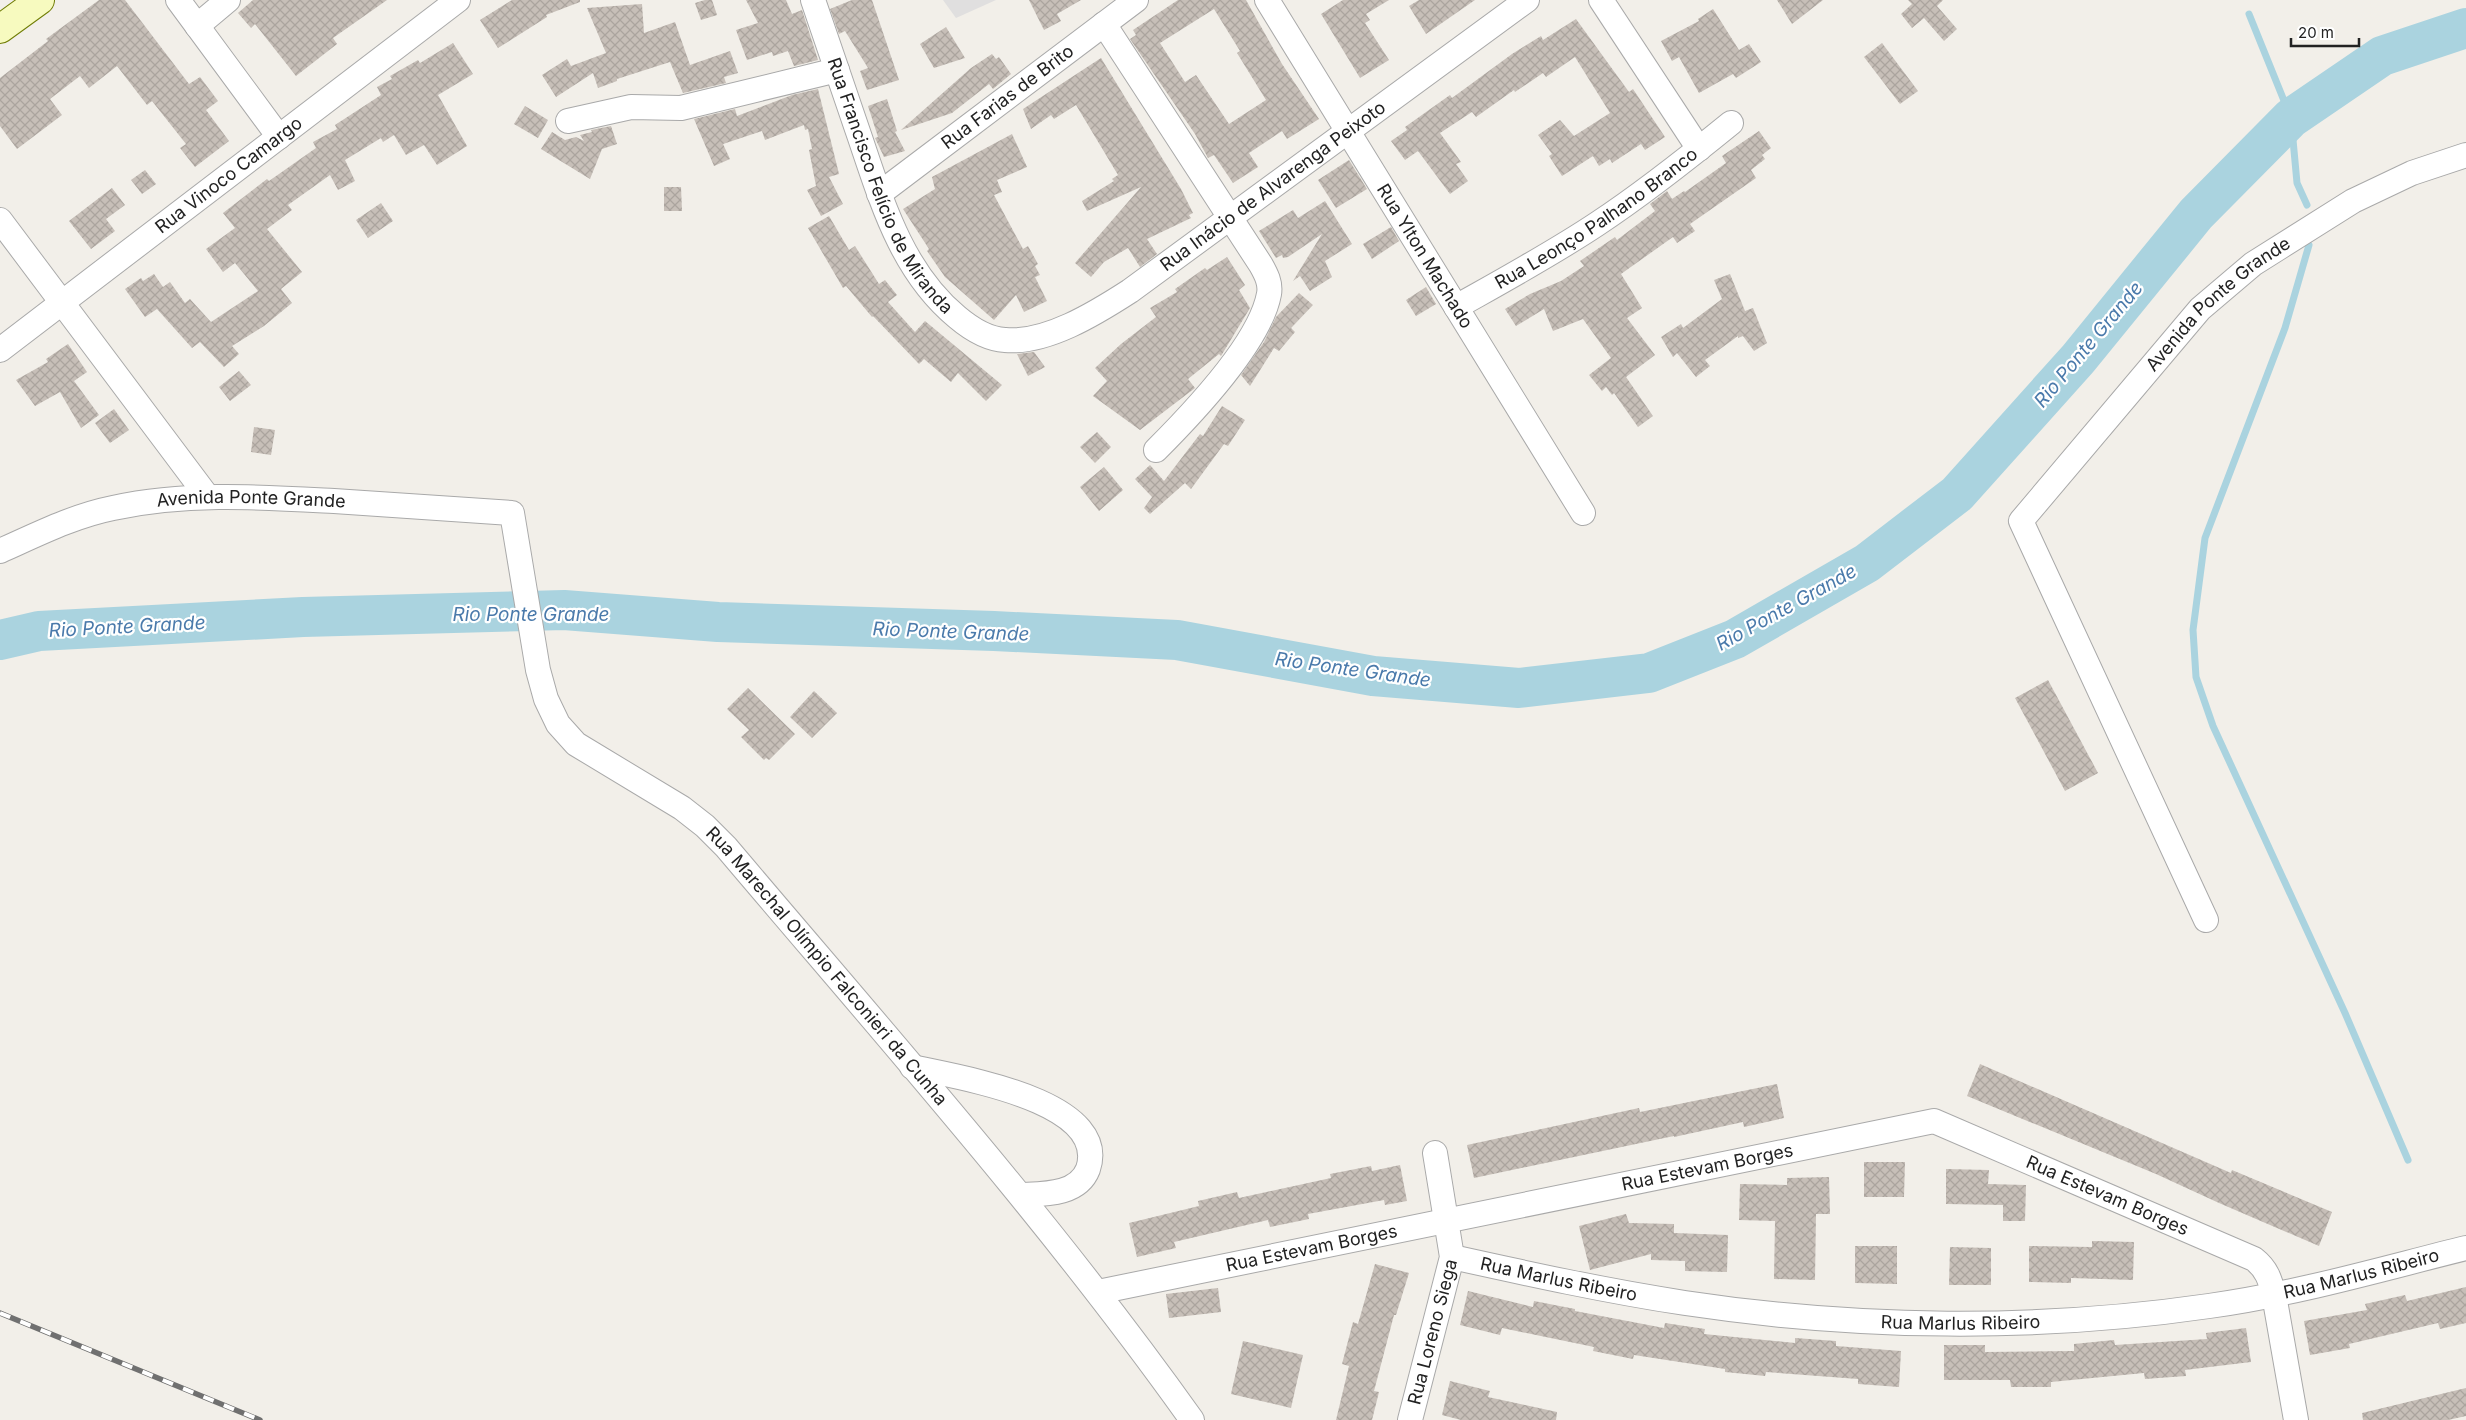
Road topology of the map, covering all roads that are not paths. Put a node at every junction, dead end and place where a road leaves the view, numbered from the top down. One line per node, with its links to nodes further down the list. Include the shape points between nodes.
1 (40, 0): 12 (street)
2 (178, 0): 11 (street)
3 (228, 0): 11 (street)
4 (458, 0): 17 (street, Rua Vinoco Camargo)
5 (813, 0): 13 (street, Rua Francisco Felício de Miranda)
6 (1136, 0): 10 (street, Rua Farias de Brito)
7 (1267, 0): 16 (street, Rua Ylton Machado)
8 (1526, 0): 16 (street, Rua Inácio de Alvarenga Peixoto)
9 (1601, 0): 18 (street)
10 (1104, 24): 20 (street, Rua Farias de Brito); 21 (street)
11 (197, 26): 17 (street)
12 (0, 29)
13 (837, 70): 14 (street, via 681,108 631,107); 20 (street, Rua Francisco Felício de Miranda)
14 (568, 122)
15 (1731, 123): 18 (street, Rua Leonço Palhano Branco)
16 (1348, 131): 21 (street, Rua Inácio de Alvarenga Peixoto); 24 (street, Rua Ylton Machado)
17 (279, 137): 23 (street, Rua Vinoco Camargo)
18 (1699, 149): 24 (street, Rua Leonço Palhano Branco, via 1597,224)
19 (2466, 155): 32 (street, Avenida Ponte Grande, via 2412,172 2353,200 2253,264 2200,309 2021,521)
20 (880, 194): 25 (street, Rua Francisco Felício de Miranda, via 899,244 933,295 969,327)
21 (1230, 218): 25 (street, Rua Inácio de Alvarenga Peixoto, via 1093,315 1062,330); 27 (street, via 1268,280 1270,293 1264,311 1225,374)
22 (0, 220): 23 (street)
23 (62, 303): 26 (street, Rua Vinoco Camargo); 28 (street)
24 (1456, 307): 29 (street, Rua Ylton Machado)
25 (1004, 340)
26 (0, 350)
27 (1156, 450)
28 (207, 496): 30 (street, Avenida Ponte Grande); 31 (street, Avenida Ponte Grande, via 161,499 110,508 67,521)
29 (1583, 512)
30 (512, 513): 33 (street, Rua Marechal Olímpio Falconieri da Cunha, via 538,670 546,699 558,724 576,744 706,826)
31 (0, 551)
32 (2206, 920)
33 (912, 1067): 35 (street, Rua Marechal Olímpio Falconieri da Cunha); 35 (street, via 1024,1095 1057,1111 1079,1128 1089,1144 1090,1161 1086,1175 1073,1187 1053,1193)
34 (1435, 1153): 36 (street, Rua Loreno Siega)
35 (1022, 1195): 39 (street, Rua Marechal Olímpio Falconieri da Cunha)
36 (1446, 1221): 38 (street, Rua Loreno Siega); 39 (street, Rua Estevam Borges); 40 (street, Rua Estevam Borges, via 1934,1121 2254,1259 2263,1266)
37 (2466, 1248): 40 (street, Rua Marlus Ribeiro)
38 (1452, 1257): 40 (street, Rua Marlus Ribeiro, via 1685,1303 1797,1316 1919,1323 2050,1321 2137,1315); 42 (street, Rua Loreno Siega)
39 (1098, 1292): 41 (street, Rua Marechal Olímpio Falconieri da Cunha)
40 (2274, 1295): 43 (street, Rua Estevam Borges)
41 (1192, 1420)
42 (1410, 1420)
43 (2296, 1420)

